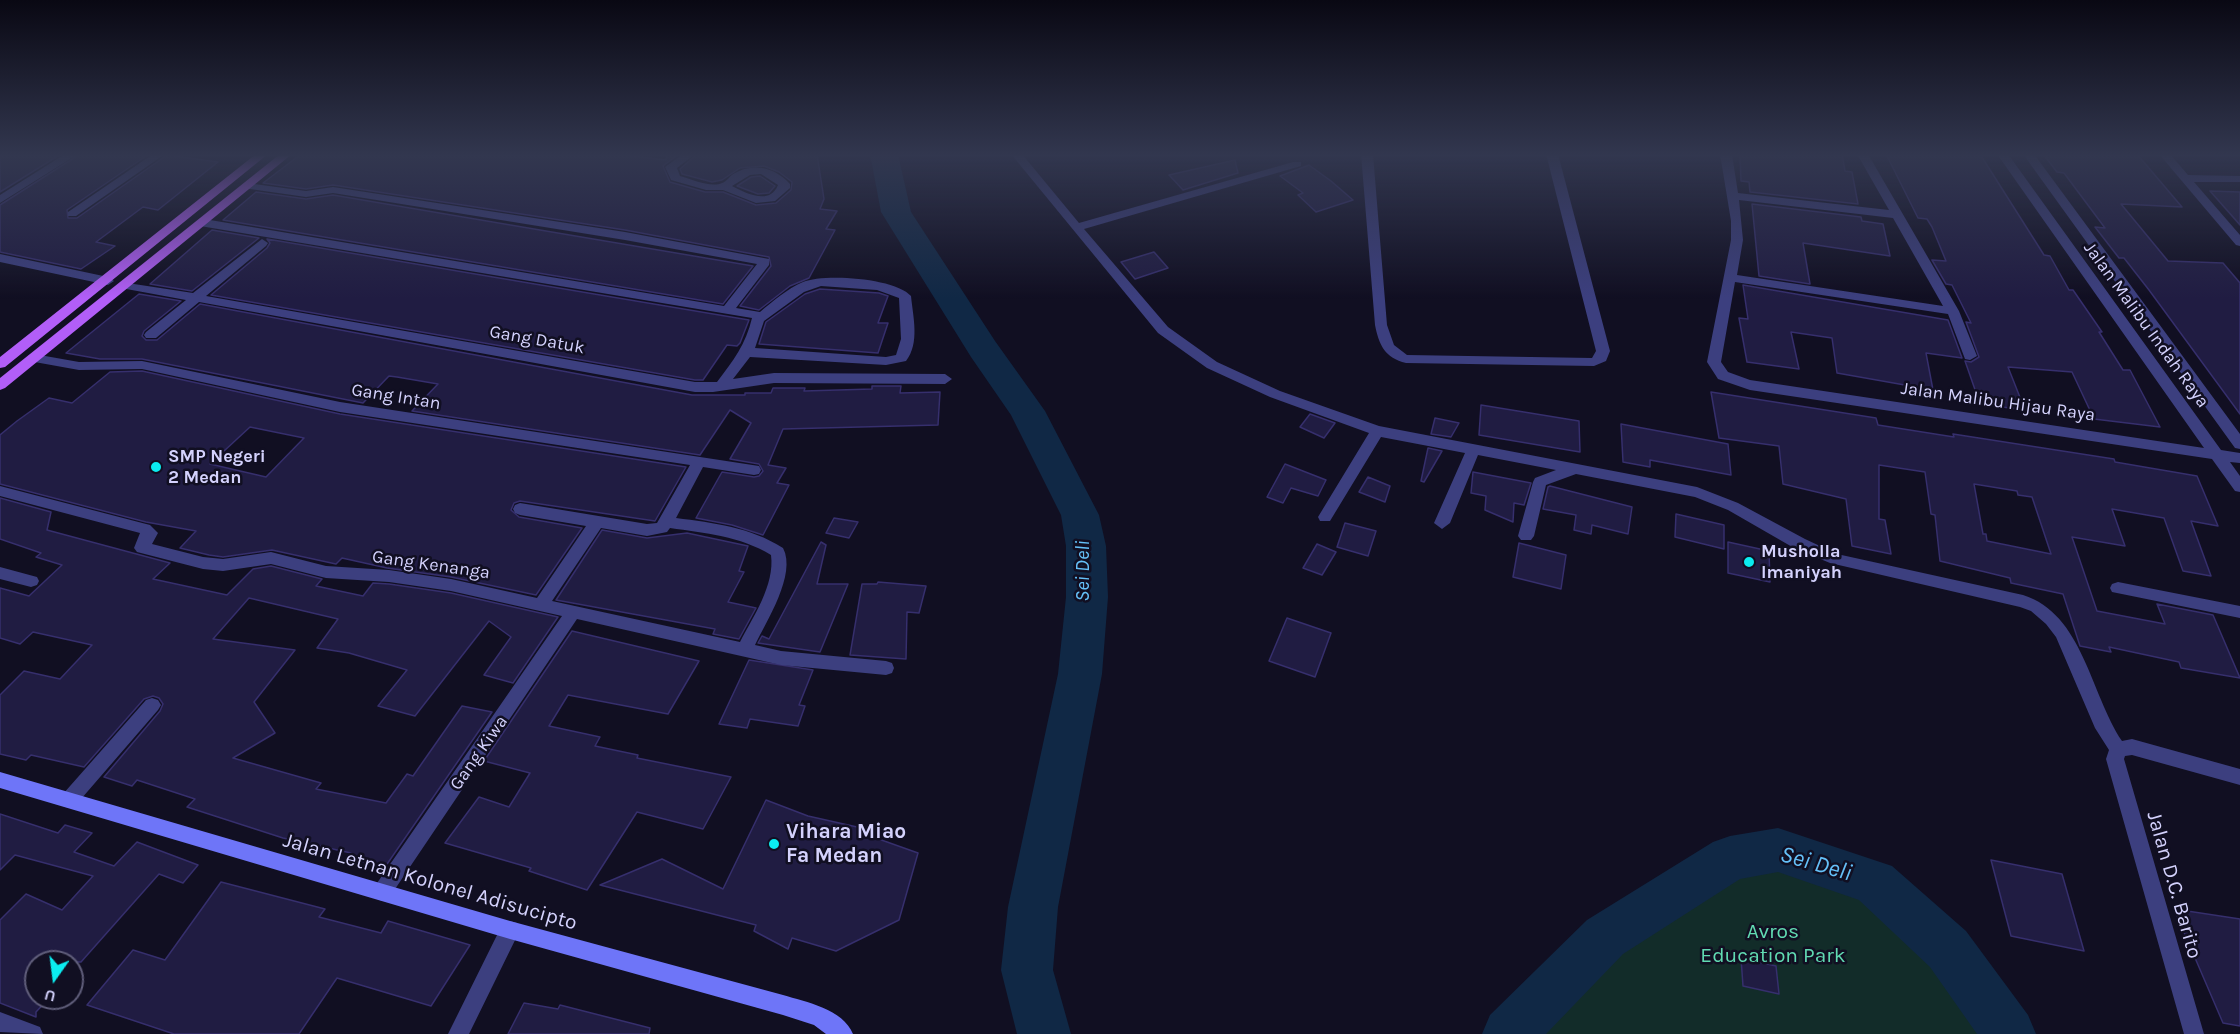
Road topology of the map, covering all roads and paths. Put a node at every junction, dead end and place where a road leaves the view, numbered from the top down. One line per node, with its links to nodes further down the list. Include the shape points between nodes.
1 (89, 202): 15 (street)
2 (202, 202): 25 (main road)
3 (228, 202): 17 (main road)
4 (410, 202): 28 (street, via 765,262)
5 (1058, 202): 18 (street)
6 (1165, 202): 18 (street)
7 (1371, 202): 8 (street, via 1381,325 1385,346 1392,355 1406,359 1594,362 1603,351)
8 (1564, 202)
9 (1734, 202): 23 (street, Jalan Malibu Hijau Raya, via 1737,240)
10 (1788, 202): 16 (street)
11 (1891, 202): 16 (street)
12 (2037, 202): 22 (street, Jalan Malibu Indah Raya)
13 (2064, 202): 24 (street, Jalan Malibu Indah Raya)
14 (2206, 202): 19 (street)
15 (72, 214)
16 (1899, 215): 29 (street)
17 (204, 223): 26 (main road); 28 (street)
18 (1079, 227): 39 (street, via 1137,301 1184,348 1275,394)
19 (2240, 242)
20 (262, 243): 27 (street)
21 (0, 258): 25 (street)
22 (2090, 277): 24 (street); 42 (street, Jalan Malibu Indah Raya)
23 (1732, 278): 29 (street); 42 (street, Jalan Malibu Hijau Raya, via 1714,362 1726,378 1750,385)
24 (2121, 278): 40 (street, Jalan Malibu Indah Raya)
25 (108, 281): 35 (main road)
26 (125, 285): 27 (street, Gang Datuk); 34 (main road)
27 (196, 298): 31 (street); 38 (street, Gang Datuk, via 695,387)
28 (728, 310): 30 (street)
29 (1953, 311): 33 (street)
30 (762, 316): 32 (street); 32 (street, via 813,283 892,288 905,296 908,346 903,356 886,361)
31 (151, 335)
32 (745, 352): 38 (street)
33 (1970, 356)
34 (34, 358): 37 (main road); 44 (street, Gang Intan, via 79,366 142,365 340,407)
35 (0, 364)
36 (945, 379): 38 (street, Gang Datuk, via 774,378)
37 (0, 385)
38 (721, 386)
39 (1377, 431): 41 (street); 50 (street)
40 (2240, 444)
41 (1473, 450): 45 (street); 53 (street)
42 (2217, 455): 43 (street, Jalan Malibu Hijau Raya); 47 (street, Jalan Malibu Indah Raya)
43 (2240, 458)
44 (699, 462): 46 (street, Gang Intan); 52 (street)
45 (1574, 469): 54 (street, via 1540,482); 64 (street, via 1720,499 1817,553 2037,607 2063,634 2104,728)
46 (754, 470)
47 (2240, 487)
48 (0, 491): 58 (street, Gang Kenanga, via 145,530 150,533 142,548 203,563 223,565 271,558 326,572 389,576)
49 (520, 509): 51 (street)
50 (1325, 517)
51 (597, 522): 52 (street, via 655,530); 58 (street)
52 (666, 522): 61 (street, via 747,535 778,552 781,560 776,583)
53 (1442, 523)
54 (1526, 536)
55 (0, 573): 56 (street)
56 (31, 581)
57 (2118, 588): 60 (street)
58 (541, 604): 59 (street, Gang Kenanga)
59 (573, 611): 61 (street, Gang Kenanga); 68 (street, Gang Kiwa)
60 (2240, 612)
61 (744, 650): 62 (street, Gang Kenanga, via 825,664)
62 (886, 669)
63 (152, 705): 67 (street)
64 (2118, 748): 65 (street, via 2132,747); 74 (street, Jalan D.C. Barito, via 2115,759)
65 (2240, 777)
66 (0, 780): 67 (main road, Jalan Letnan Kolonel Adisucipto)
67 (69, 800): 68 (main road, Jalan Letnan Kolonel Adisucipto)
68 (382, 892): 69 (main road, Jalan Letnan Kolonel Adisucipto)
69 (510, 930): 72 (street); 73 (main road, Jalan Letnan Kolonel Adisucipto, via 783,1005 820,1017)
70 (0, 1022): 71 (street)
71 (33, 1034)
72 (458, 1034)
73 (843, 1034)
74 (2194, 1034)

